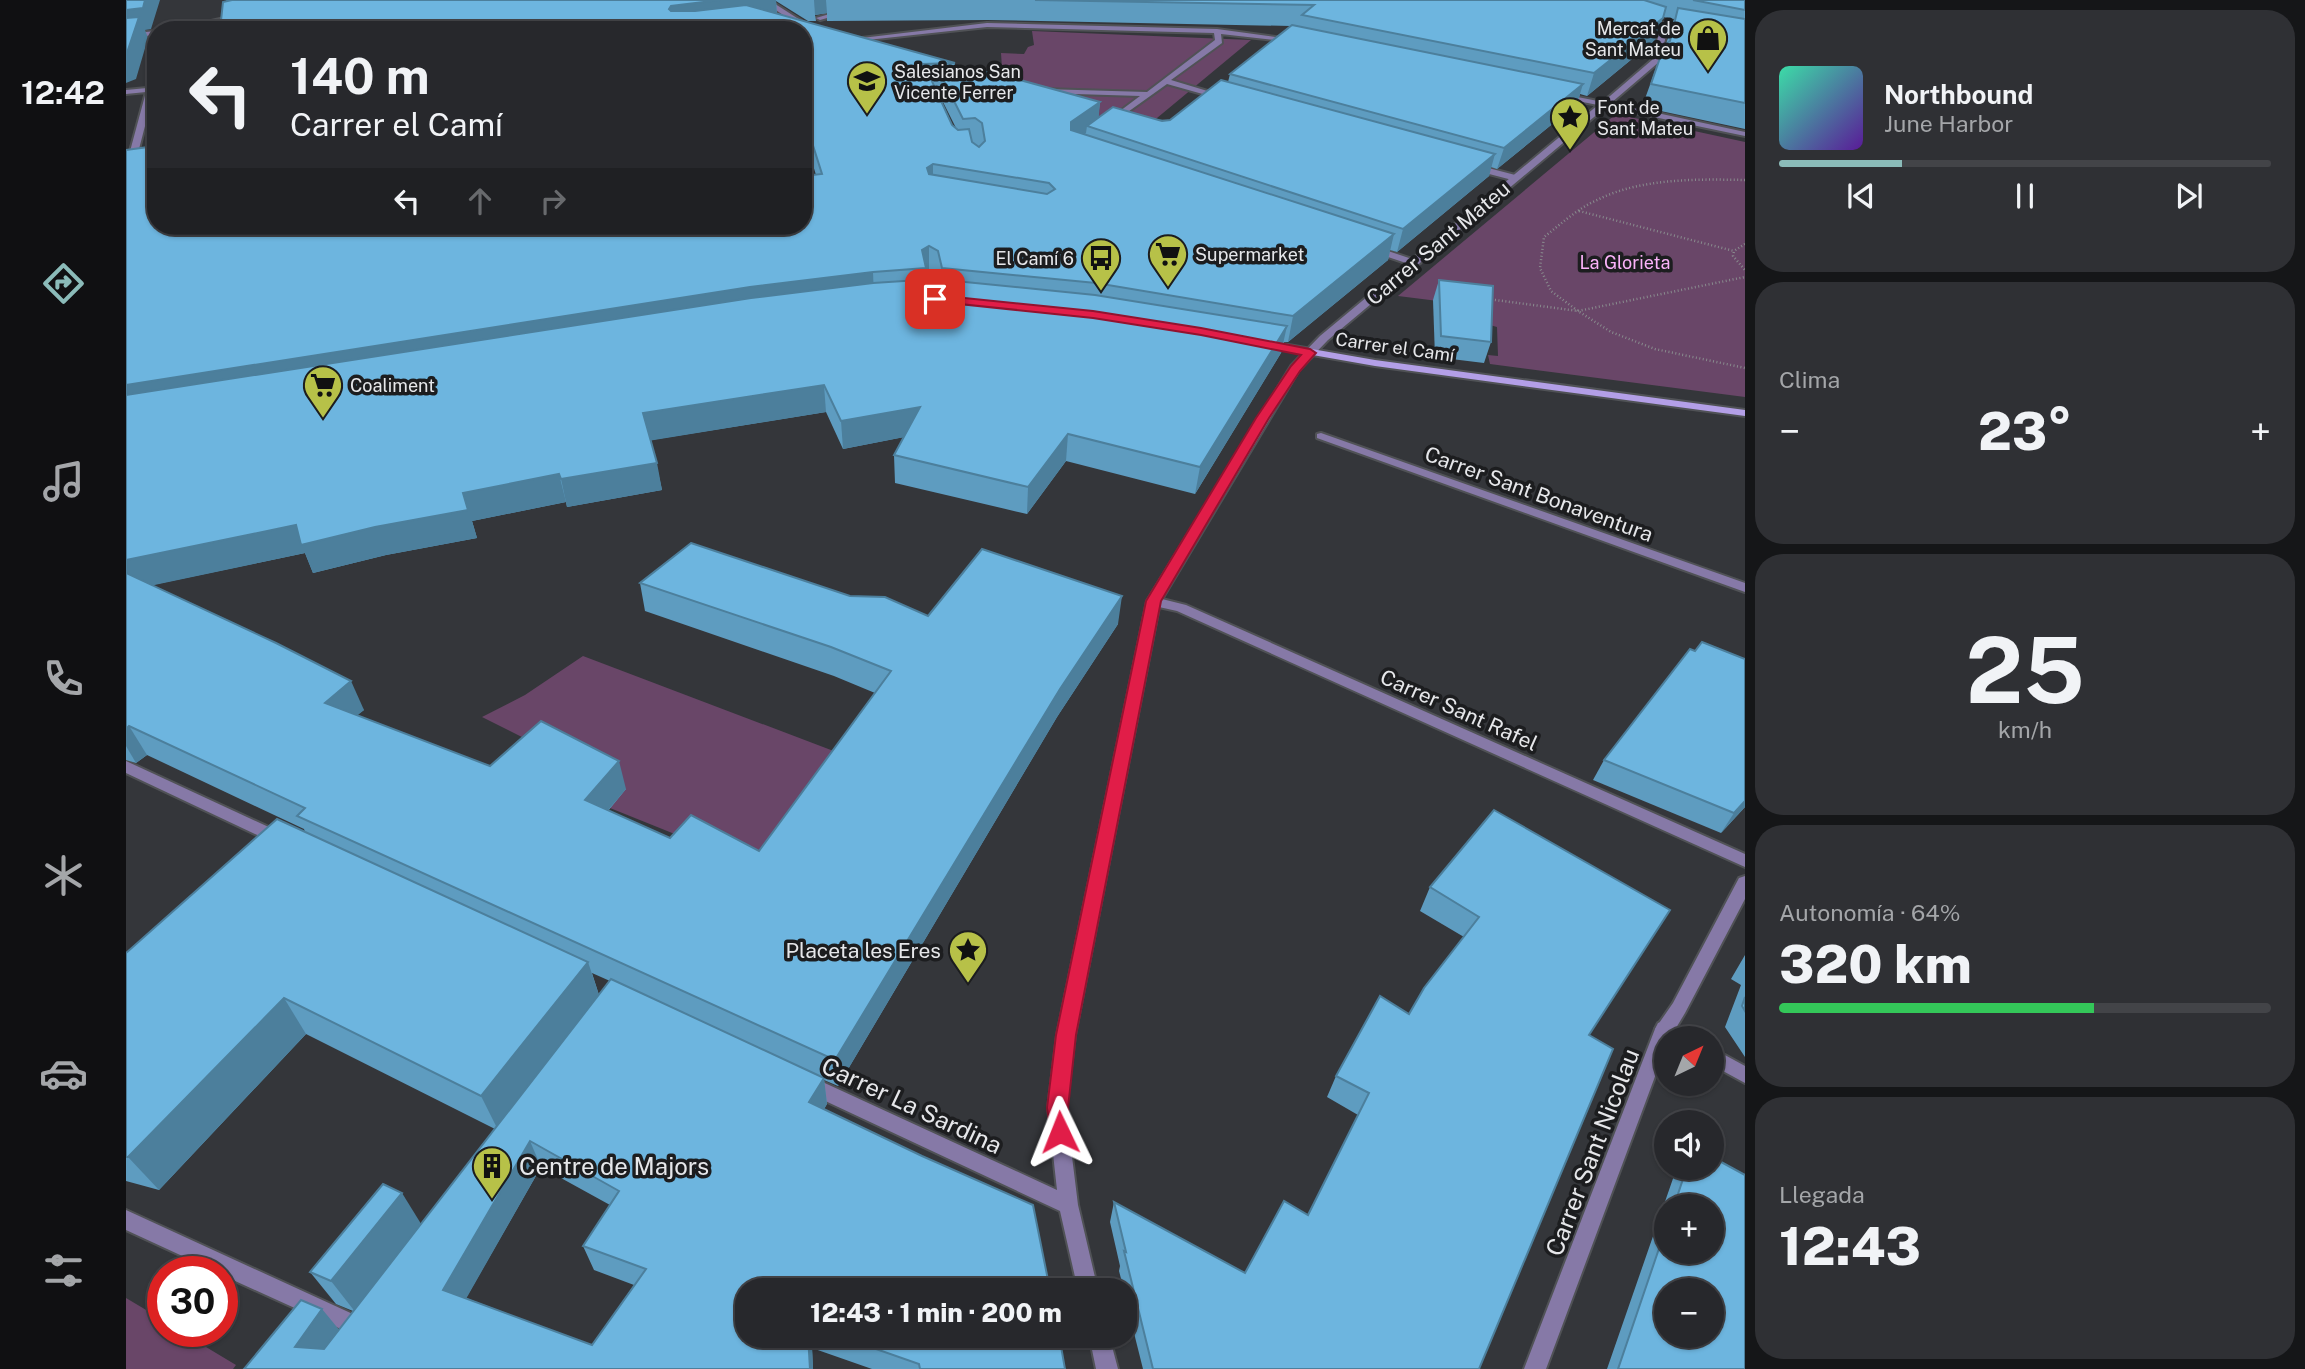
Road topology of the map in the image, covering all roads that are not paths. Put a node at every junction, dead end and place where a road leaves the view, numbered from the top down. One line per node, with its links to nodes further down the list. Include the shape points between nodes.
1 (764, 0): 5 (street)
2 (855, 9): 7 (street)
3 (243, 16): 8 (street)
4 (1640, 16): 10 (street)
5 (790, 17): 6 (street); 9 (street)
6 (777, 18)
7 (820, 18)
8 (218, 21)
9 (797, 21)
10 (1662, 23): 11 (street); 26 (street, Carrer Sant Mateu, via 1665,27 1656,60)
11 (1674, 24)
12 (812, 30): 14 (street)
13 (1217, 31): 17 (street, via 987,25); 18 (street); 19 (street, via 1219,41)
14 (817, 33)
15 (147, 34): 16 (street)
16 (126, 36)
17 (844, 40)
18 (1301, 41)
19 (1165, 82): 24 (street); 25 (street)
20 (147, 90): 22 (street)
21 (1029, 90): 24 (street)
22 (126, 92)
23 (1547, 92): 26 (street)
24 (1149, 94): 28 (street)
25 (1237, 103)
26 (1605, 104): 29 (street); 31 (street, Carrer Sant Mateu)
27 (147, 110): 32 (street)
28 (1106, 126)
29 (1745, 134)
30 (1463, 164): 31 (street)
31 (1516, 178): 34 (street, Carrer Sant Mateu)
32 (126, 183)
33 (1364, 245): 34 (street)
34 (1415, 263): 36 (street, Carrer Sant Mateu)
35 (1249, 341): 36 (street, Carrer el Camí)
36 (1310, 353): 37 (street, Carrer el Camí); 40 (street, Carrer Sant Mateu, via 1263,418)
37 (1745, 413)
38 (1321, 436): 39 (street, Carrer Sant Bonaventura)
39 (1745, 588)
40 (1154, 601): 43 (street, Carrer Sant Rafel, via 1181,608); 50 (street, Carrer Sant Mateu, via 1066,1035 1057,1108)
41 (126, 767): 42 (street)
42 (302, 849)
43 (1745, 861)
44 (1745, 883): 45 (street, Carrer Sant Nicolau, via 1679,1008)
45 (1674, 1026)
46 (1724, 1063): 47 (street)
47 (1745, 1076)
48 (792, 1077): 50 (street, Carrer La Sardina)
49 (1654, 1078): 56 (street, Carrer Sant Nicolau)
50 (1068, 1205): 52 (street, Carrer Sant Mateu)
51 (126, 1220): 53 (street, via 365,1322)
52 (1085, 1278)
53 (345, 1348)
54 (1102, 1348): 55 (street)
55 (1107, 1369)
56 (1535, 1369)

